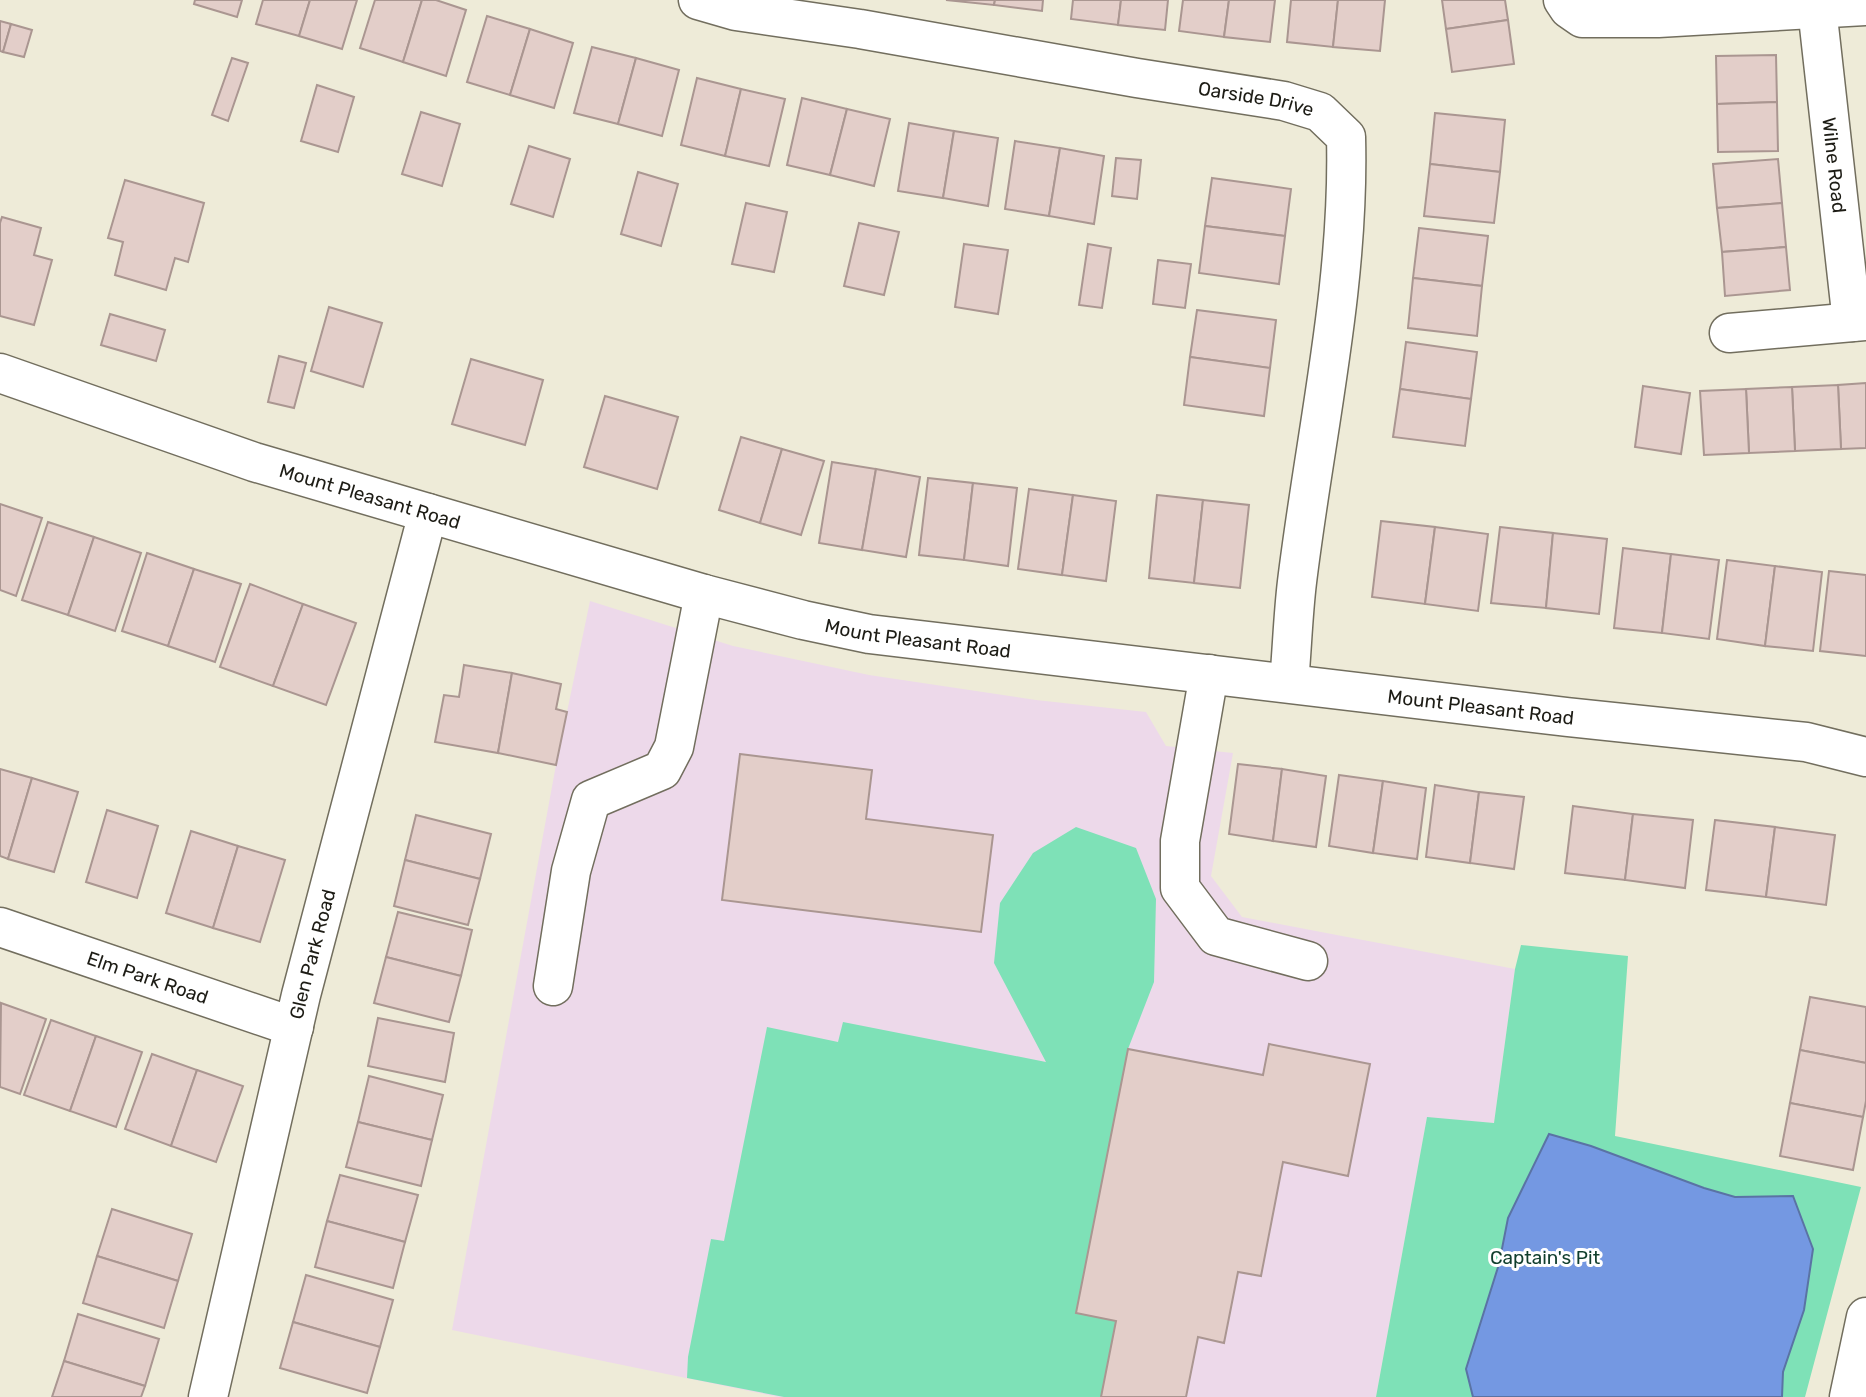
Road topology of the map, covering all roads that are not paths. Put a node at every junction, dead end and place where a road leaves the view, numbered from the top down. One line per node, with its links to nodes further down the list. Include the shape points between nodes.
1 (698, 0): 5 (street, Oarside Drive, via 736,11)
2 (1563, 0): 4 (street, via 1582,18)
3 (1866, 6): 4 (street)
4 (1817, 8): 6 (street, Wilne Road)
5 (860, 14): 12 (street, Oarside Drive, via 1137,78 1284,101 1320,112 1346,136 1347,182 1336,317 1297,584)
6 (1859, 321): 7 (street)
7 (1729, 333)
8 (0, 373): 9 (street, Mount Pleasant Road, via 254,462)
9 (428, 513): 10 (street, Mount Pleasant Road); 17 (street, Glen Park Road)
10 (704, 594): 11 (street, Mount Pleasant Road, via 869,634); 16 (street, via 674,747 662,771 591,800 571,872)
11 (1209, 674): 12 (street, Mount Pleasant Road); 15 (street, via 1180,842 1180,888 1216,936)
12 (1289, 683): 13 (street, Mount Pleasant Road, via 1806,742)
13 (1866, 757)
14 (0, 927): 17 (street, Elm Park Road)
15 (1308, 961)
16 (553, 986)
17 (294, 1027): 19 (street, Glen Park Road)
18 (1866, 1317): 20 (street)
19 (208, 1397)
20 (1849, 1397)

